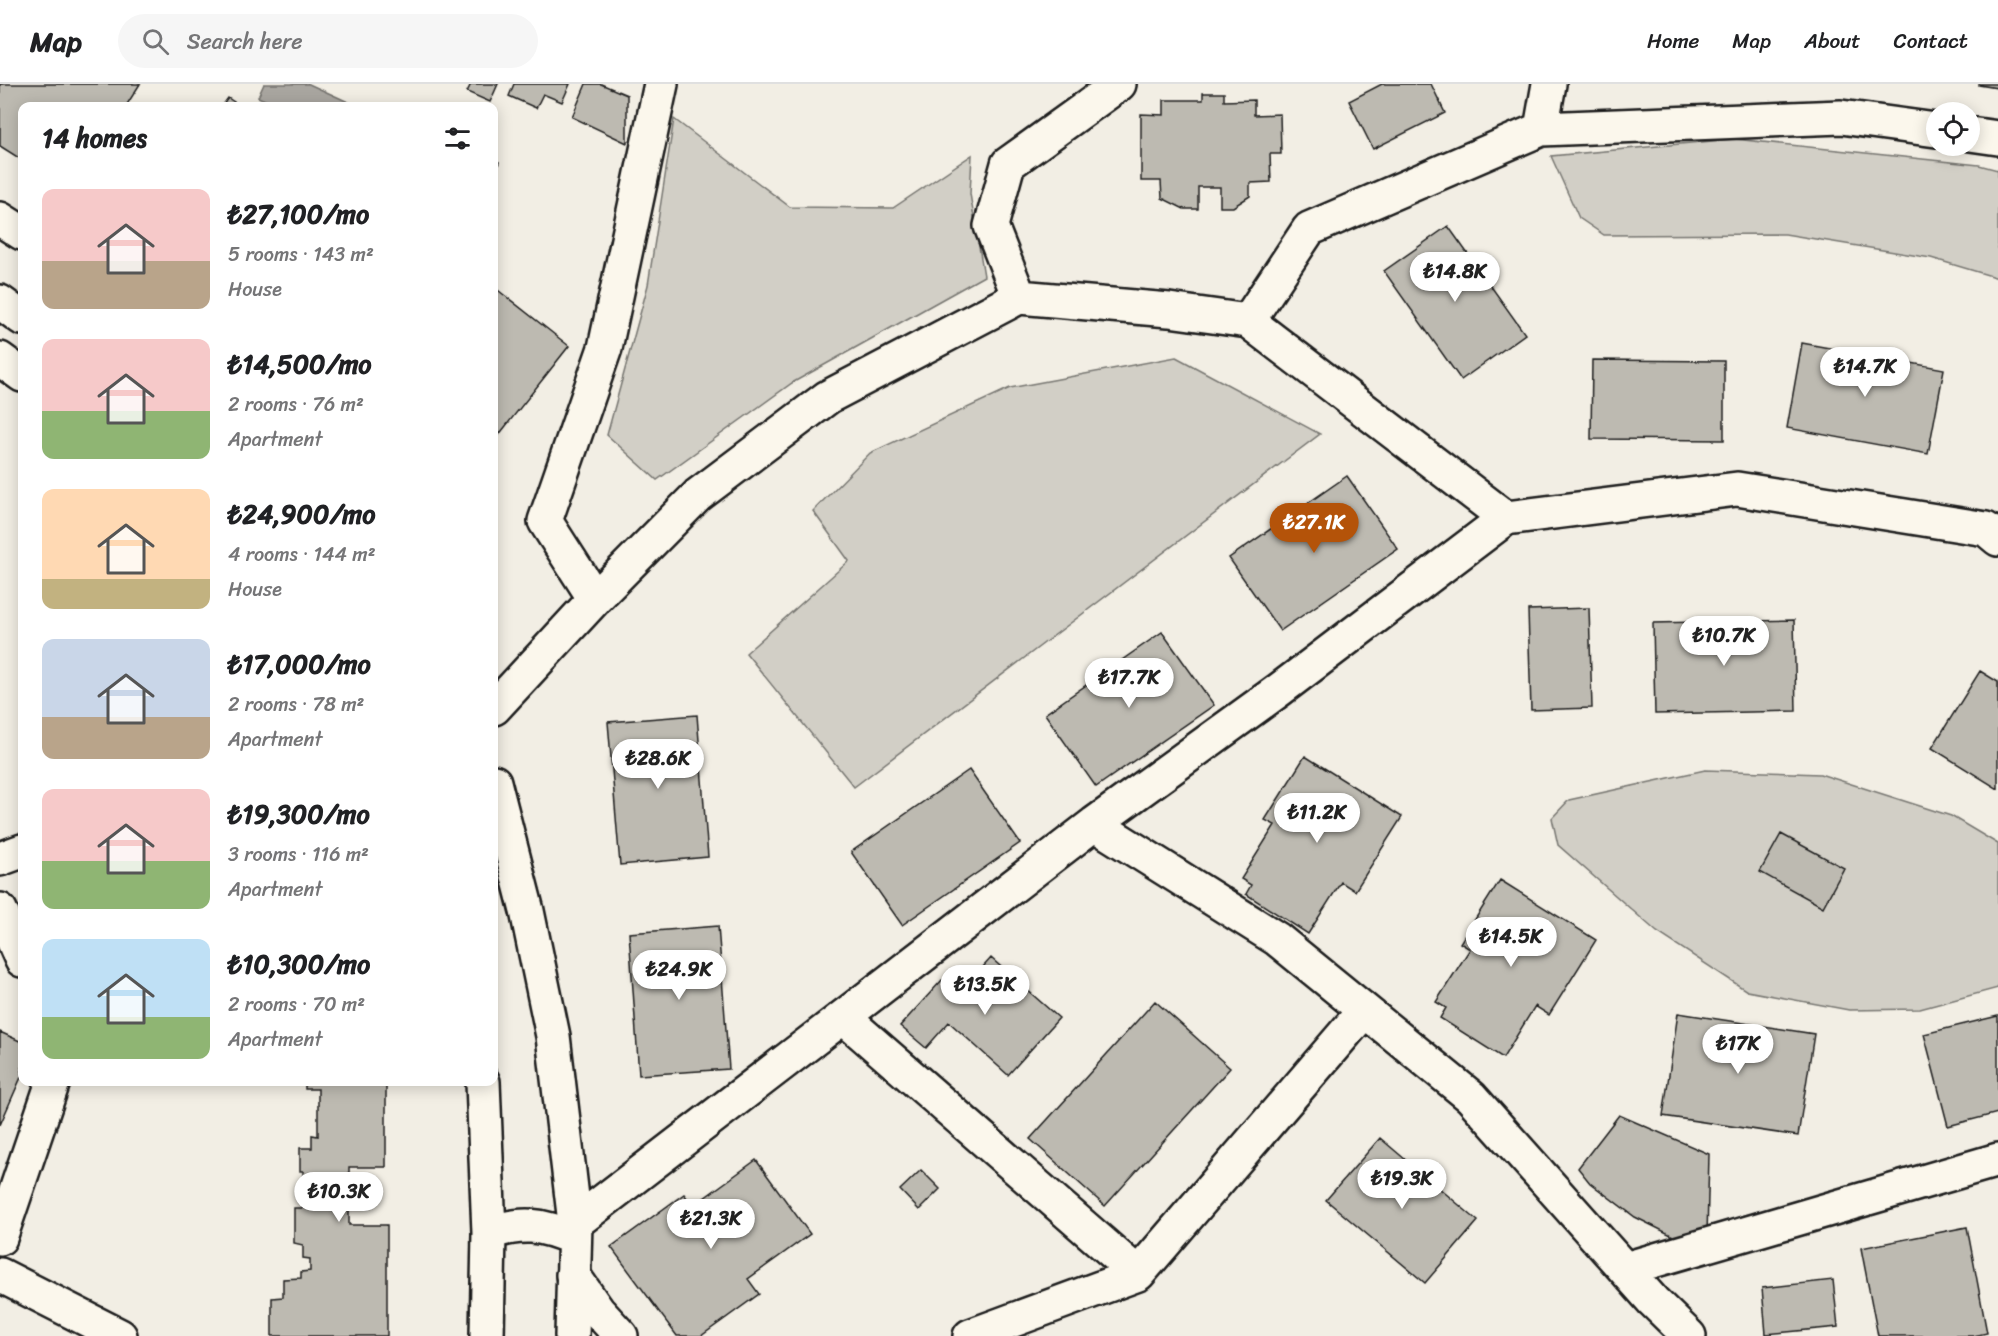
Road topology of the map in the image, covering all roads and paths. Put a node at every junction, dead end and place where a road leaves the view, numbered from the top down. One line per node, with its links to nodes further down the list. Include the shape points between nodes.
1 (660, 84): 18 (street, via 605,348 545,521)
2 (1119, 84): 10 (street, via 1008,164 992,226)
3 (1549, 84): 4 (street)
4 (1541, 129): 5 (street, via 1841,117); 13 (street, via 1309,230)
5 (1926, 129)
6 (1980, 135): 7 (street)
7 (1998, 138)
8 (0, 219): 9 (street)
9 (18, 230)
10 (1019, 297): 13 (street); 18 (street, via 828,397 698,495)
11 (0, 302): 12 (street)
12 (18, 315)
13 (1248, 321): 16 (street)
14 (0, 359): 15 (street)
15 (18, 372)
16 (1506, 519): 17 (street, via 1737,489 1986,529); 21 (street)
17 (1998, 539)
18 (596, 599): 19 (street)
19 (498, 704)
20 (498, 798): 31 (street, via 553,1036)
21 (1094, 824): 26 (street, via 1277,939); 27 (street)
22 (18, 852): 23 (street)
23 (0, 859)
24 (0, 910): 25 (street)
25 (18, 951)
26 (1364, 1011): 34 (street, via 1471,1097); 35 (street)
27 (843, 1017): 31 (street); 35 (street)
28 (52, 1086): 33 (street)
29 (483, 1086): 32 (street)
30 (1998, 1160): 34 (street)
31 (574, 1230): 32 (street, via 511,1226); 37 (street)
32 (489, 1233): 40 (street)
33 (0, 1238)
34 (1624, 1269): 44 (street)
35 (1138, 1274): 43 (street)
36 (0, 1275): 38 (street)
37 (573, 1275): 41 (street); 42 (street)
38 (85, 1327): 39 (street)
39 (120, 1336)
40 (487, 1336)
41 (572, 1336)
42 (621, 1336)
43 (970, 1336)
44 (1689, 1336)

